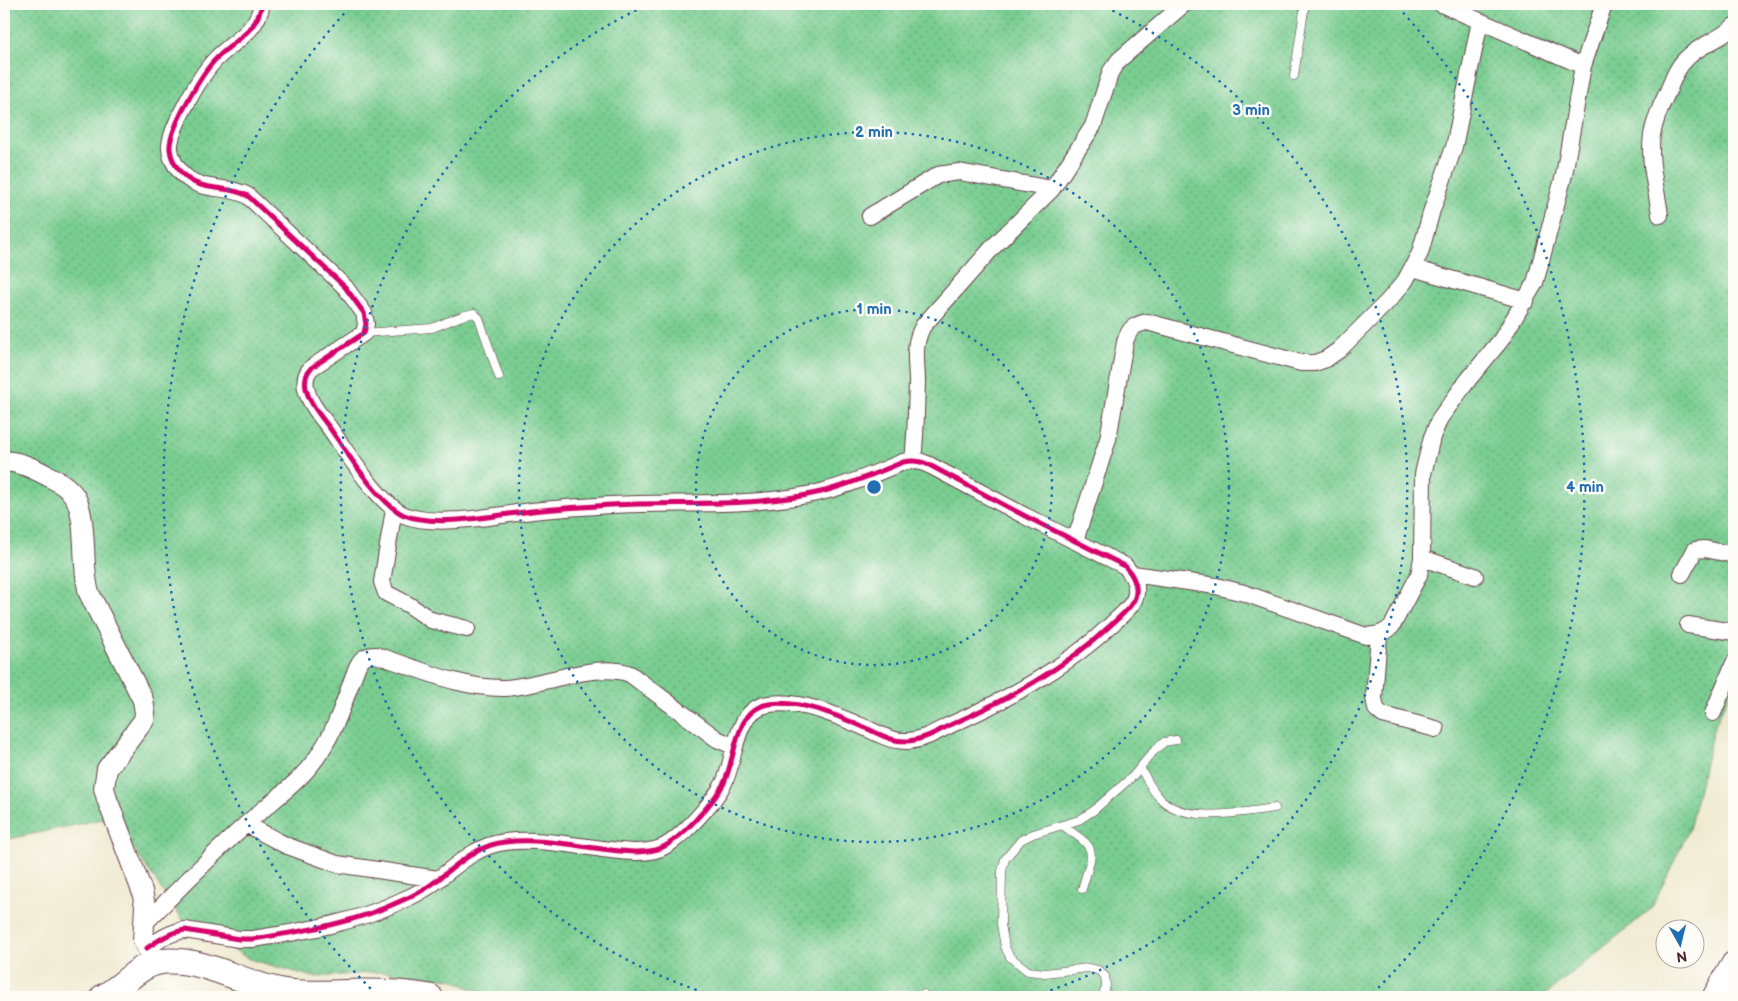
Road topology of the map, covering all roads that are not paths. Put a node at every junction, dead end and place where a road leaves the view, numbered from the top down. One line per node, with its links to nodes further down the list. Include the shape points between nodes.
1 (262, 4): 15 (street, via 254,26 214,61 200,78 174,132 170,150 175,166 187,178 205,186 242,192 345,287 361,306 366,324)
2 (1184, 4): 10 (street, via 1119,60 1111,71 1093,126)
3 (1305, 4): 9 (lane)
4 (1441, 4): 6 (street)
5 (1604, 4): 8 (street)
6 (1480, 22): 8 (street); 13 (street, via 1454,147)
7 (1734, 26): 11 (street, via 1686,58 1677,70 1657,115 1652,154)
8 (1584, 66): 14 (street, via 1564,175 1541,267)
9 (1294, 76)
10 (1052, 190): 12 (street, via 948,172); 17 (street, via 993,247 923,326 917,337)
11 (1660, 215)
12 (870, 216)
13 (1413, 268): 14 (street); 20 (street, via 1388,301 1339,350 1315,363 1301,363 1147,322 1128,331 1108,439)
14 (1526, 300): 22 (street, via 1501,340 1440,418 1432,436 1423,474)
15 (364, 333): 16 (lane, via 432,328 462,316 478,315); 19 (street, via 311,368 304,381 325,422 367,480)
16 (499, 377)
17 (913, 460): 19 (street, via 822,492 776,499 594,506 437,521 414,518); 20 (street, via 933,467)
18 (4, 461): 41 (street, via 34,469 62,484 75,498 82,526 89,594 143,700 144,720 107,769 104,788 142,891)
19 (394, 509): 27 (street, via 382,582 386,593 431,620)
20 (1075, 541): 23 (street, via 1125,566)
21 (1734, 555): 24 (street, via 1696,550)
22 (1422, 558): 25 (street); 29 (street, via 1416,581 1392,626)
23 (1133, 574): 29 (street, via 1216,586 1366,636); 34 (street, via 1134,600 1098,638 1060,665 982,711 918,740 887,738 833,715 797,704 778,703 767,704 751,713 744,721)
24 (1682, 574)
25 (1475, 576)
26 (1688, 625): 28 (street)
27 (467, 629)
28 (1734, 632)
29 (1379, 635): 32 (street, via 1376,709 1383,715)
30 (1734, 663): 31 (street)
31 (1713, 713)
32 (1436, 729)
33 (1176, 740): 35 (lane, via 1164,742)
34 (735, 748): 37 (street, via 717,739 630,674 620,670 597,671 519,686 488,687 450,680 369,655 360,661 335,726 309,769); 39 (street, via 725,782 715,798 699,817 660,848 623,852 530,841 506,842 483,848)
35 (1140, 768): 36 (lane, via 1159,798 1183,812 1222,814); 38 (lane, via 1093,812)
36 (1275, 808)
37 (246, 824): 39 (street, via 285,845 337,864); 41 (street)
38 (1062, 825): 40 (lane, via 1091,848); 46 (lane, via 1021,840 1005,859 1001,924 1006,947 1010,957 1028,971 1098,970 1105,976)
39 (438, 879): 42 (street, via 405,900 334,925 239,939 184,930 169,934)
40 (1082, 889)
41 (144, 924): 42 (street, via 143,941)
42 (151, 956): 44 (main road); 45 (main road, via 282,991)
43 (1734, 964): 47 (main road)
44 (113, 994)
45 (430, 997)
46 (1102, 997)
47 (1715, 997)

